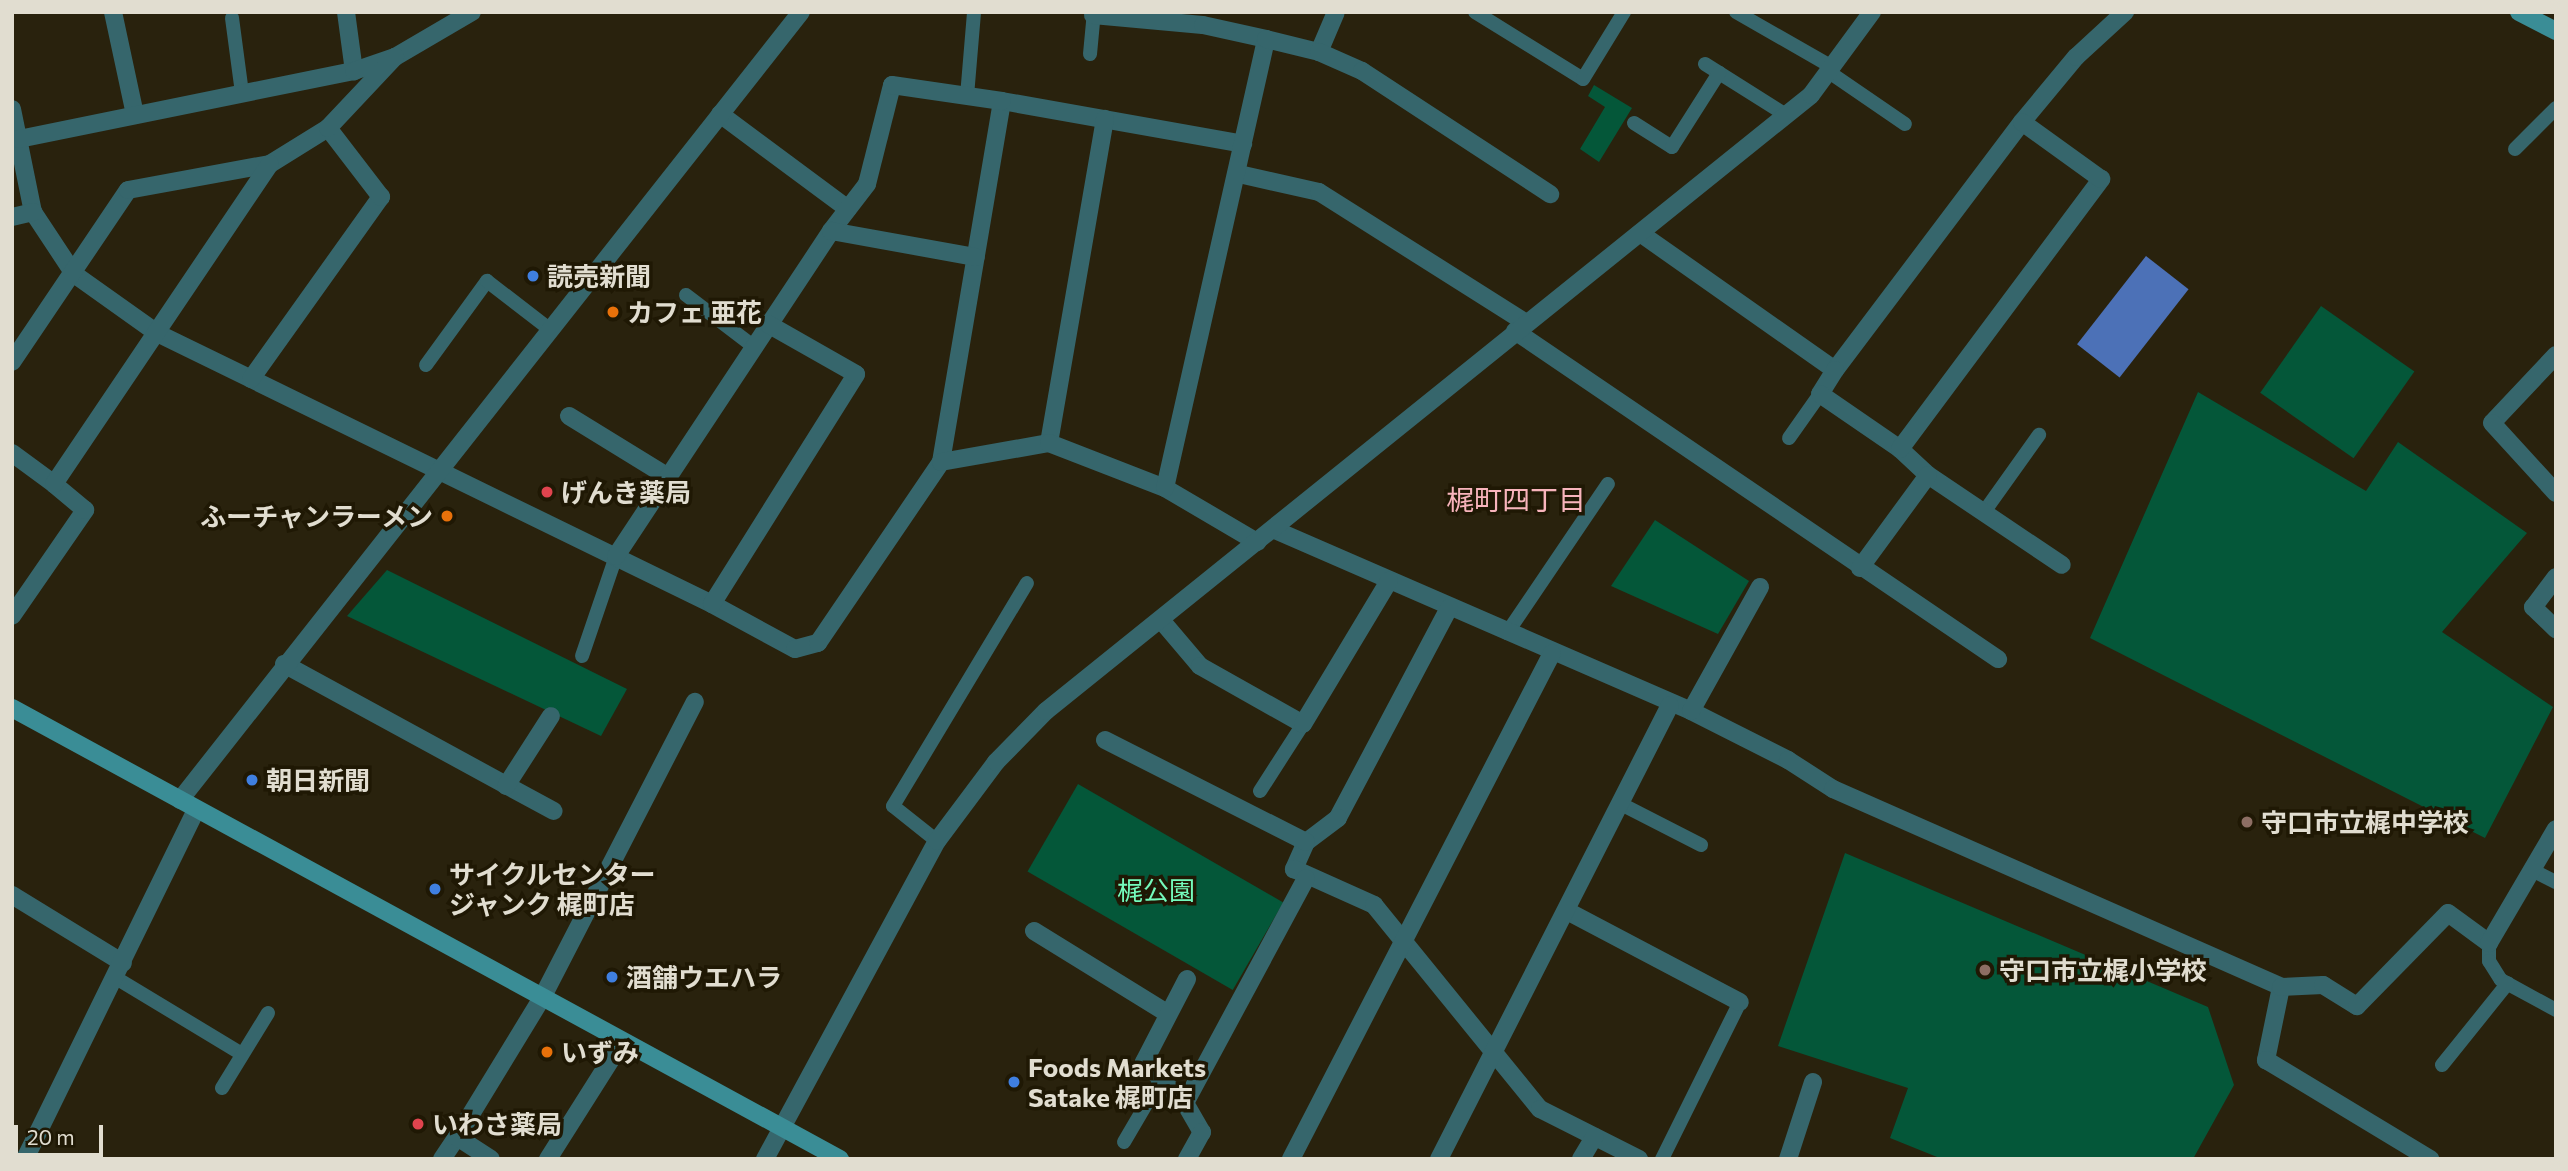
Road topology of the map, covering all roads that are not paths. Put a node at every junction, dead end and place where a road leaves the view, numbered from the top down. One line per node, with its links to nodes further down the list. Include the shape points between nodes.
1 (113, 12): 30 (street)
2 (346, 12): 22 (street)
3 (802, 12): 29 (street)
4 (974, 12): 25 (lane)
5 (1336, 12): 17 (street)
6 (1475, 12): 7 (lane, via 1583,79)
7 (1625, 12)
8 (1736, 12): 21 (lane)
9 (1872, 12): 21 (street)
10 (2125, 12): 33 (street, via 2076,57)
11 (1094, 14): 16 (street, via 1203,25); 18 (lane)
12 (465, 15): 19 (street)
13 (2532, 15): 15 (street)
14 (232, 18): 24 (lane)
15 (2556, 31)
16 (1266, 39): 17 (street); 38 (street)
17 (1319, 52): 42 (street, via 1362,71)
18 (1090, 54)
19 (395, 57): 22 (street); 36 (street)
20 (1705, 64): 23 (lane)
21 (1831, 70): 31 (street); 35 (lane)
22 (354, 71): 24 (street)
23 (1719, 73): 31 (lane); 34 (lane, via 1672,147)
24 (242, 93): 30 (street)
25 (967, 96): 26 (street); 43 (street, via 892,85 867,184)
26 (1002, 100): 32 (street); 48 (street)
27 (2556, 108): 39 (lane)
28 (12, 109): 37 (street)
29 (720, 114): 43 (street); 53 (street)
30 (135, 115): 37 (street)
31 (1786, 115): 47 (street)
32 (1105, 119): 38 (street); 65 (street)
33 (2022, 122): 59 (street); 66 (street, via 2101,179)
34 (1634, 123)
35 (1905, 124)
36 (328, 128): 40 (street); 60 (street, via 381,197)
37 (19, 139): 44 (street)
38 (1243, 144): 41 (street)
39 (2515, 149)
40 (270, 164): 49 (street, via 128,190); 54 (street)
41 (1239, 174): 52 (street, via 1320,192); 74 (street)
42 (1550, 194)
43 (848, 209): 46 (street)
44 (33, 212): 45 (street); 49 (street)
45 (12, 217)
46 (831, 230): 48 (street); 51 (street)
47 (1640, 233): 52 (street); 59 (street)
48 (976, 257): 68 (street)
49 (74, 274): 54 (street); 56 (street)
50 (686, 295): 55 (lane)
51 (768, 324): 55 (street); 86 (street, via 856,374)
52 (1521, 327): 77 (street); 81 (street)
53 (548, 328): 58 (lane, via 487,281); 69 (street)
54 (157, 333): 60 (street); 72 (street)
55 (753, 346): 71 (street)
56 (14, 357)
57 (2555, 357): 75 (street, via 2492,423)
58 (426, 365)
59 (1835, 370): 61 (street)
60 (251, 379): 69 (street)
61 (1820, 394): 64 (lane); 66 (street)
62 (569, 416): 71 (street)
63 (2039, 435): 76 (lane)
64 (1789, 438)
65 (1049, 443): 68 (street); 74 (street)
66 (1900, 449): 70 (street)
67 (12, 453): 72 (street)
68 (941, 462): 86 (street, via 818,643 795,649)
69 (439, 469): 79 (street); 95 (street)
70 (1928, 475): 76 (street); 81 (street)
71 (668, 477): 79 (street)
72 (54, 484): 88 (street, via 85,510)
73 (1608, 484): 91 (lane)
74 (1165, 488): 78 (street)
75 (2556, 493)
76 (1983, 512): 80 (street)
77 (1275, 530): 78 (street); 83 (street)
78 (1257, 542): 89 (street)
79 (615, 556): 86 (street); 93 (lane)
80 (2062, 565)
81 (1860, 568): 94 (street)
82 (2556, 577): 90 (street, via 2533,607)
83 (1389, 581): 87 (street); 101 (street)
84 (1027, 583): 110 (lane, via 893,806)
85 (1760, 587): 99 (street)
86 (712, 604)
87 (1449, 608): 91 (street); 111 (street, via 1338,818)
88 (12, 616)
89 (1161, 620): 101 (street, via 1200,666); 110 (street, via 1046,710 996,762)
90 (2556, 629)
91 (1507, 634): 92 (street)
92 (1552, 653): 97 (street); 119 (street)
93 (582, 656)
94 (1998, 659)
95 (284, 664): 103 (street); 105 (street)
96 (695, 702): 125 (street)
97 (1670, 705): 99 (street); 106 (street)
98 (12, 708): 105 (street)
99 (1690, 711): 124 (street, via 1788,760 1833,789)
100 (551, 716): 103 (street)
101 (1303, 723): 104 (lane)
102 (1105, 740): 111 (street)
103 (506, 786): 108 (street)
104 (1260, 792)
105 (180, 800): 107 (street)
106 (1621, 804): 112 (lane); 117 (street)
107 (196, 810): 121 (street); 125 (street)
108 (554, 811)
109 (2556, 829): 113 (street)
110 (937, 841): 138 (street)
111 (1306, 842): 114 (street, via 1294,869)
112 (1701, 845)
113 (2532, 870): 115 (lane); 120 (street)
114 (1306, 878): 119 (street, via 1374,905); 137 (street)
115 (2556, 882)
116 (12, 895): 121 (street)
117 (1569, 912): 126 (street); 131 (street)
118 (1034, 931): 129 (street)
119 (1405, 938): 131 (street); 150 (street)
120 (2489, 943): 123 (lane, via 2489,961); 124 (street, via 2448,913 2357,1006 2323,985)
121 (119, 971): 132 (lane); 143 (street)
122 (1186, 979): 129 (street)
123 (2508, 984): 127 (lane); 133 (lane)
124 (2281, 987): 155 (street, via 2266,1060)
125 (543, 996): 130 (street); 139 (street)
126 (1740, 1002): 154 (lane)
127 (2556, 1010)
128 (268, 1013): 132 (lane)
129 (1167, 1013): 134 (street, via 1144,1062)
130 (622, 1042): 138 (street); 146 (street)
131 (1497, 1052): 140 (street, via 1540,1109); 151 (street)
132 (243, 1054): 136 (lane)
133 (2442, 1065)
134 (1161, 1079): 137 (street); 141 (lane)
135 (1813, 1082): 142 (street)
136 (222, 1088)
137 (1185, 1103): 149 (street, via 1202,1132)
138 (782, 1127): 147 (street); 148 (street)
139 (457, 1137): 144 (street); 145 (street)
140 (1594, 1138): 152 (street); 153 (street)
141 (1124, 1142)
142 (1788, 1158)
143 (25, 1159)
144 (442, 1159)
145 (491, 1159)
146 (548, 1159)
147 (765, 1159)
148 (840, 1159)
149 (1188, 1159)
150 (1291, 1159)
151 (1439, 1159)
152 (1581, 1159)
153 (1639, 1159)
154 (1661, 1159)
155 (2430, 1159)

